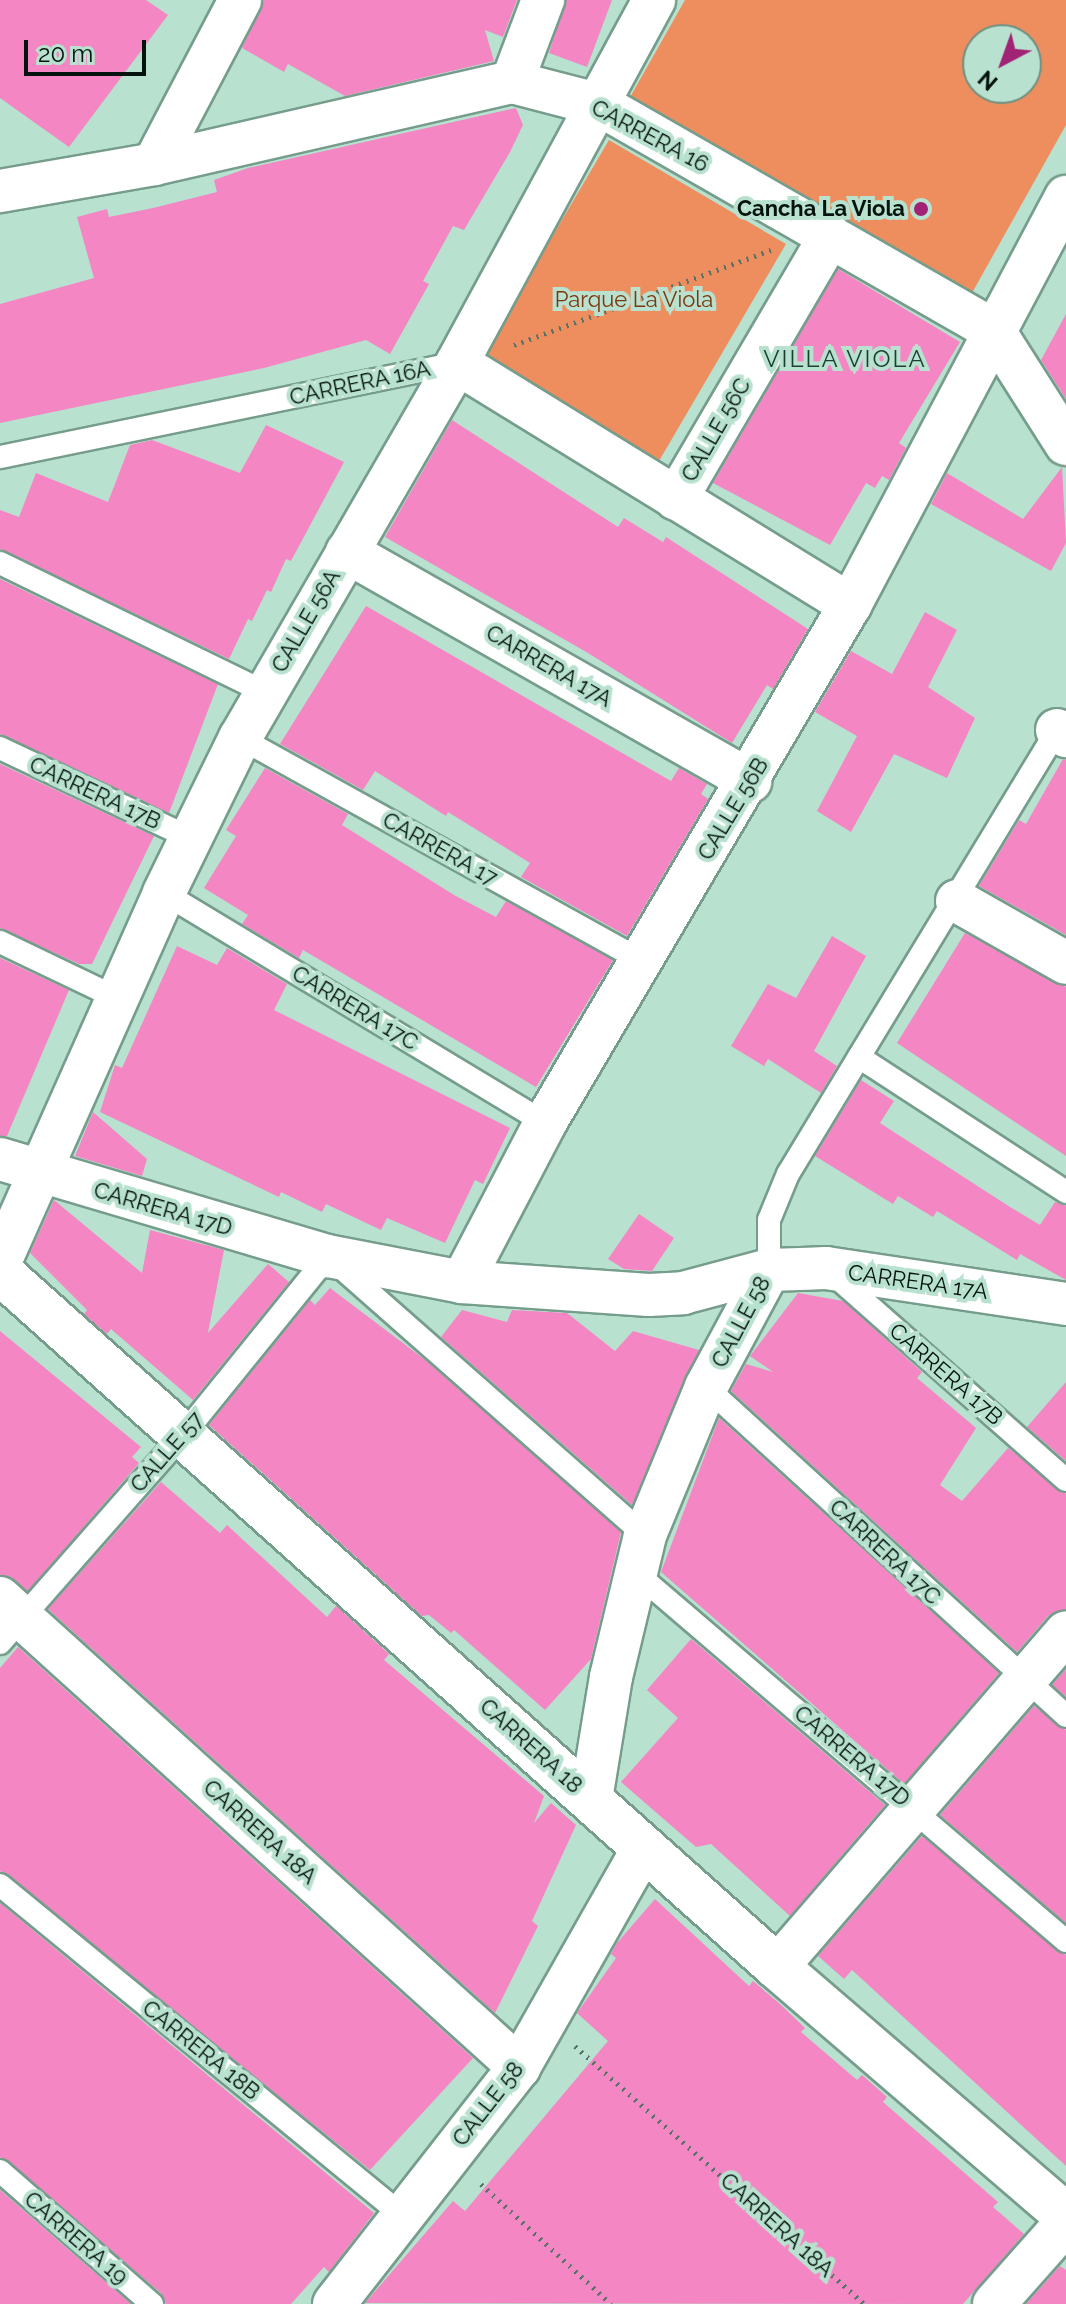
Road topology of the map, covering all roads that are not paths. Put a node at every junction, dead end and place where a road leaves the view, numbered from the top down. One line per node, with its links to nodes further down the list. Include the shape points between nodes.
1 (240, 0): 6 (street)
2 (543, 0): 4 (street)
3 (654, 0): 5 (street, CALLE 56A)
4 (512, 82): 5 (street, CARRERA 16); 6 (street, CARRERA 16)
5 (600, 105): 9 (street, CARRERA 16); 11 (street, CALLE 56A)
6 (154, 164): 7 (street, CARRERA 16)
7 (0, 191)
8 (1066, 197): 10 (street)
9 (830, 236): 10 (street, CARRERA 16); 14 (street, CALLE 56C)
10 (994, 331): 12 (street, CARRERA 16); 17 (street, CALLE 56B)
11 (457, 363): 13 (lane, CARRERA 16A); 14 (street, CARRERA 16A); 15 (street, CALLE 56A)
12 (1066, 444)
13 (0, 457)
14 (676, 499): 17 (street, CARRERA 16A)
15 (347, 552): 18 (street, CALLE 56A); 22 (street, CARRERA 17A)
16 (0, 563): 18 (lane)
17 (850, 605): 22 (street, CALLE 56B)
18 (265, 692): 20 (street, CALLE 56A)
19 (1063, 727): 25 (lane, CALLE 58)
20 (240, 738): 23 (street, CALLE 56A); 27 (lane, CARRERA 17)
21 (0, 748): 23 (lane, CARRERA 17B)
22 (750, 781): 27 (street, CALLE 56B)
23 (190, 838): 24 (street, CALLE 56A)
24 (164, 893): 29 (street, CALLE 56A); 31 (lane, CARRERA 17C)
25 (957, 901): 28 (street); 30 (lane, CALLE 58)
26 (0, 942): 29 (lane)
27 (641, 960): 31 (street, CALLE 56B)
28 (1066, 963)
29 (117, 998): 33 (street, CALLE 56A)
30 (859, 1057): 34 (lane); 38 (lane, CALLE 58, via 788,1174 769,1220)
31 (545, 1123): 40 (street, CALLE 56B)
32 (0, 1159): 33 (street, CARRERA 17D)
33 (40, 1174): 35 (street, CARRERA 17D); 36 (street, CALLE 56A)
34 (1066, 1192)
35 (328, 1256): 40 (street, CARRERA 17D); 43 (lane, CALLE 57); 45 (lane, CARRERA 17D)
36 (0, 1262)
37 (826, 1268): 38 (street, CARRERA 17A); 41 (street, CARRERA 17A); 44 (lane, CARRERA 17B)
38 (769, 1270): 40 (street, via 724,1285 649,1295); 42 (street, CALLE 58)
39 (0, 1272): 43 (street, CARRERA 18)
40 (462, 1282)
41 (1066, 1304)
42 (706, 1387): 45 (street, CALLE 58); 48 (lane, CARRERA 17C)
43 (183, 1435): 46 (lane, CALLE 57); 50 (street, CARRERA 18)
44 (1066, 1480)
45 (641, 1554): 50 (street, CALLE 58, via 611,1677); 51 (lane, CARRERA 17D)
46 (7, 1619): 56 (street, CARRERA 18A)
47 (1066, 1632): 48 (street)
48 (1024, 1680): 49 (lane, CARRERA 17C); 51 (street)
49 (1066, 1716)
50 (591, 1799): 52 (street, CARRERA 18)
51 (914, 1808): 54 (lane, CARRERA 17D); 55 (street)
52 (644, 1847): 55 (street, CARRERA 18); 56 (street, CALLE 58)
53 (0, 1885): 58 (lane, CARRERA 18B)
54 (1066, 1941)
55 (777, 1967): 59 (street, CARRERA 18)
56 (519, 2067): 58 (street, CALLE 58)
57 (0, 2171): 61 (lane, CARRERA 19)
58 (402, 2215): 62 (street, CALLE 58)
59 (1066, 2216)
60 (1066, 2223): 63 (street)
61 (152, 2304)
62 (334, 2304)
63 (994, 2304)

